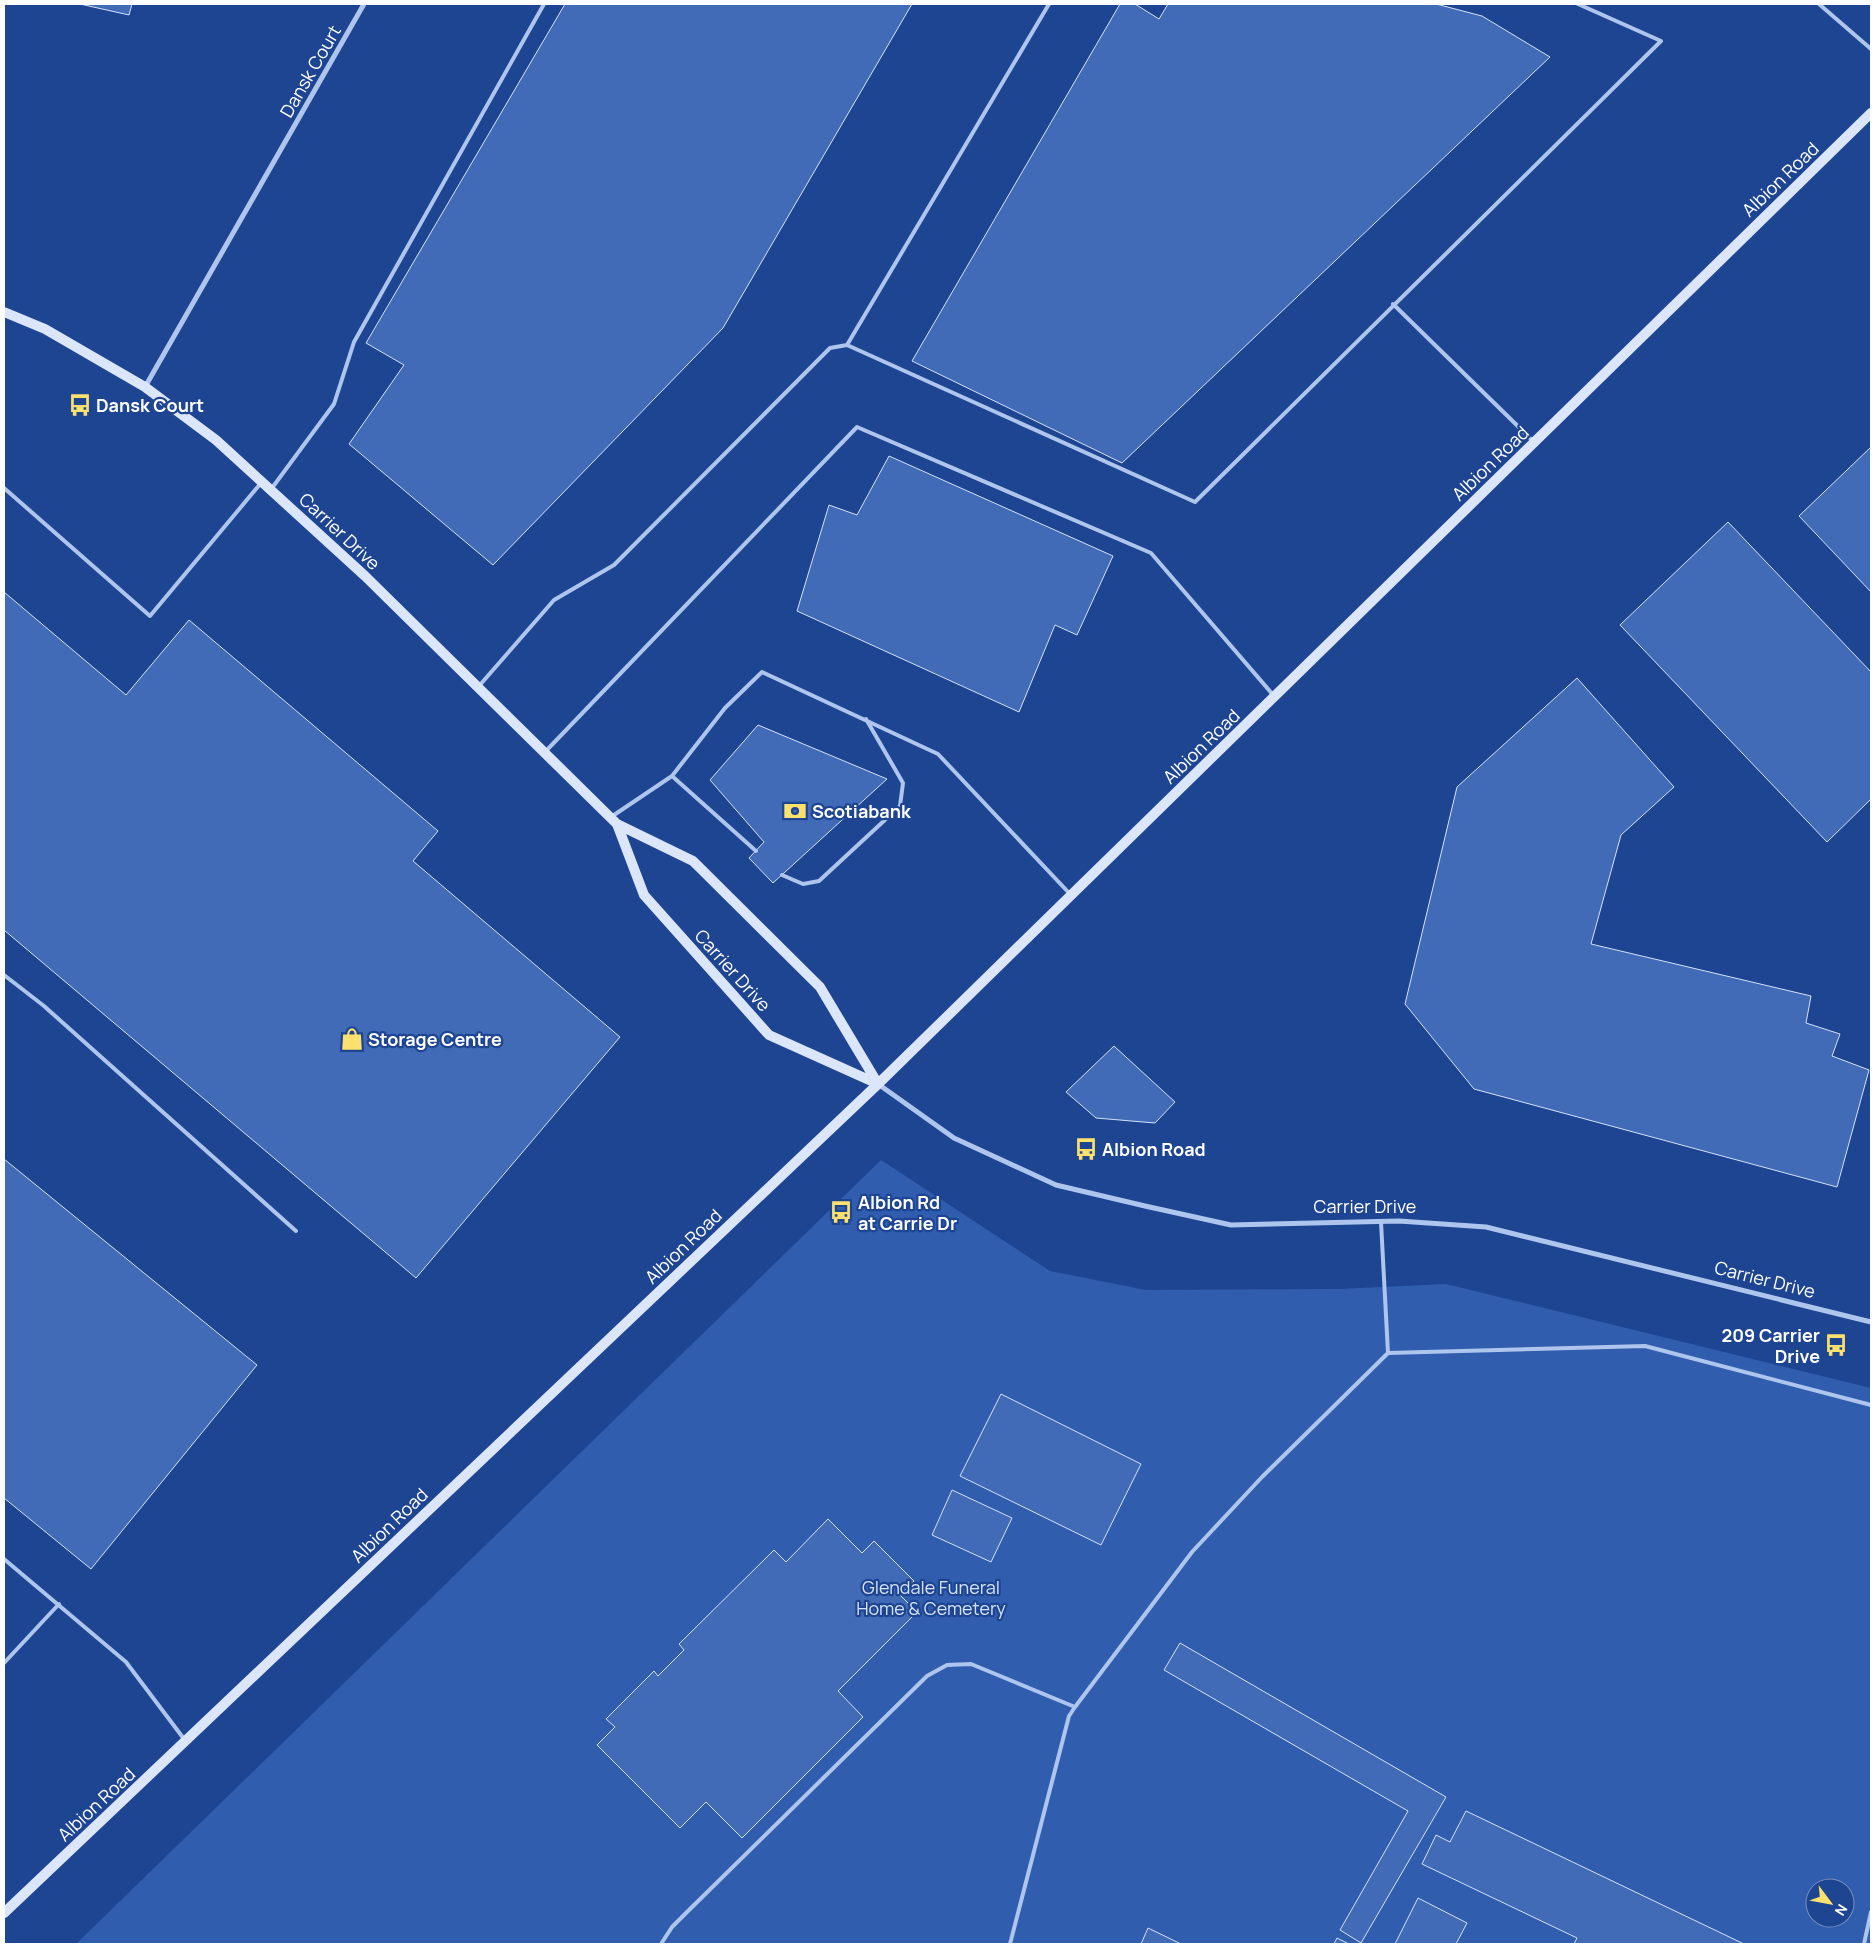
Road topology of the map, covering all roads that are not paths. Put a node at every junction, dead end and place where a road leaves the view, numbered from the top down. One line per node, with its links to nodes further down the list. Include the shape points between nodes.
1 (364, 4): 11 (street, Dansk Court)
2 (544, 4): 15 (lane, via 354,342 334,404)
3 (1049, 4): 10 (lane)
4 (1578, 4): 8 (lane, via 1661,40)
5 (1819, 4): 6 (lane)
6 (1871, 49)
7 (1871, 113): 12 (main road, Albion Road)
8 (1393, 304): 10 (lane, via 1195,502); 12 (lane)
9 (4, 312): 11 (main road, Carrier Drive, via 45,329)
10 (846, 345): 16 (lane, via 830,348 614,565 554,600)
11 (145, 386): 13 (main road, Carrier Drive, via 216,440)
12 (1535, 442): 17 (main road, Albion Road)
13 (262, 482): 14 (lane, via 150,616); 15 (main road, Carrier Drive)
14 (4, 488)
15 (270, 490): 16 (main road, Carrier Drive, via 365,576)
16 (477, 687): 19 (main road, Carrier Drive)
17 (1275, 696): 19 (lane, via 1151,553 856,427); 24 (main road, Albion Road)
18 (866, 719): 20 (lane, via 762,672 724,708); 23 (lane, via 904,783 900,806 819,881 803,884); 24 (lane, via 938,754)
19 (544, 753): 21 (main road, Carrier Drive)
20 (672, 776): 21 (lane); 22 (lane)
21 (614, 821): 26 (main road, Carrier Drive, via 693,861 813,980); 26 (main road, Carrier Drive, via 644,895 769,1035)
22 (756, 851)
23 (782, 875)
24 (1071, 896): 26 (main road, Albion Road)
25 (4, 975): 28 (lane, via 44,1006)
26 (878, 1084): 27 (street, Carrier Drive, via 954,1138 1056,1185 1231,1225); 36 (main road, Albion Road)
27 (1381, 1222): 29 (street, Carrier Drive, via 1486,1227); 30 (lane)
28 (296, 1231)
29 (1871, 1322)
30 (1388, 1354): 31 (lane, via 1645,1346); 35 (lane, via 1262,1476 1192,1552)
31 (1871, 1405)
32 (4, 1559): 33 (lane)
33 (59, 1604): 34 (lane); 36 (lane, via 126,1662)
34 (4, 1663)
35 (1075, 1707): 39 (lane, via 971,1664 947,1665 927,1676 672,1927); 40 (lane, via 1069,1716)
36 (185, 1741): 38 (main road, Albion Road)
37 (1871, 1912): 41 (lane)
38 (4, 1913)
39 (661, 1944)
40 (1010, 1944)
41 (1864, 1944)

